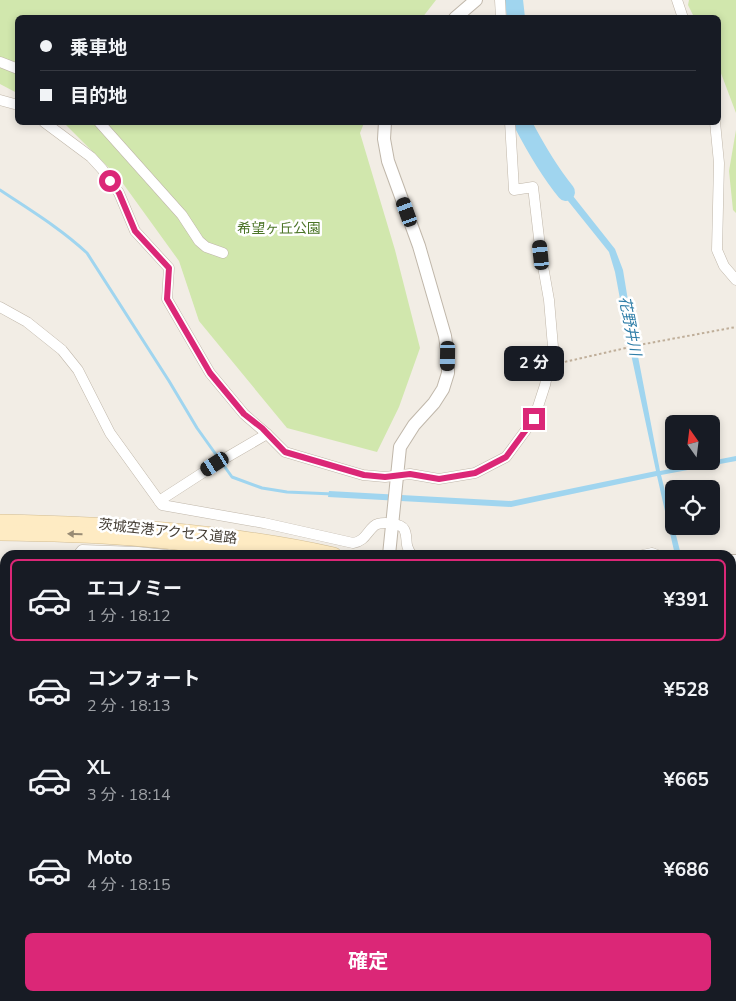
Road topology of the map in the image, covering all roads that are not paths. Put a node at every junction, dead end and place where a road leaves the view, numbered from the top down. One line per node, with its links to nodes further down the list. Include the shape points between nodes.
1 (476, 0): 4 (street)
2 (500, 0): 5 (street)
3 (677, 0): 6 (street)
4 (458, 15)
5 (501, 15)
6 (682, 15)
7 (0, 62): 8 (street)
8 (15, 69)
9 (0, 100): 10 (street)
10 (15, 104)
11 (48, 125): 19 (street, via 102,168 119,193 135,231 169,268 167,299 210,373 244,414)
12 (102, 125): 16 (street, via 182,215 199,241)
13 (385, 125): 20 (street, via 388,161 423,260 448,356 444,389 400,447)
14 (510, 125): 20 (street, via 514,190 533,187 554,347 534,419 506,457 475,473 439,479)
15 (715, 125): 17 (street, via 719,163 717,250 724,266)
16 (223, 253)
17 (736, 280)
18 (0, 307): 21 (street, via 27,322 62,350 78,370 110,433)
19 (267, 434): 20 (street, via 285,452 310,460 364,475); 21 (street)
20 (398, 475): 23 (street)
21 (159, 501): 23 (street, via 162,505 353,543 364,538 378,524)
22 (0, 522): 26 (main road, 茨城空港アクセス道路, via 161,528)
23 (393, 524): 27 (street); 28 (street, via 404,529)
24 (0, 533): 25 (main road, 茨城空港アクセス道路, one-way to 24, via 78,534)
25 (238, 550)
26 (306, 550)
27 (390, 550)
28 (409, 550)

